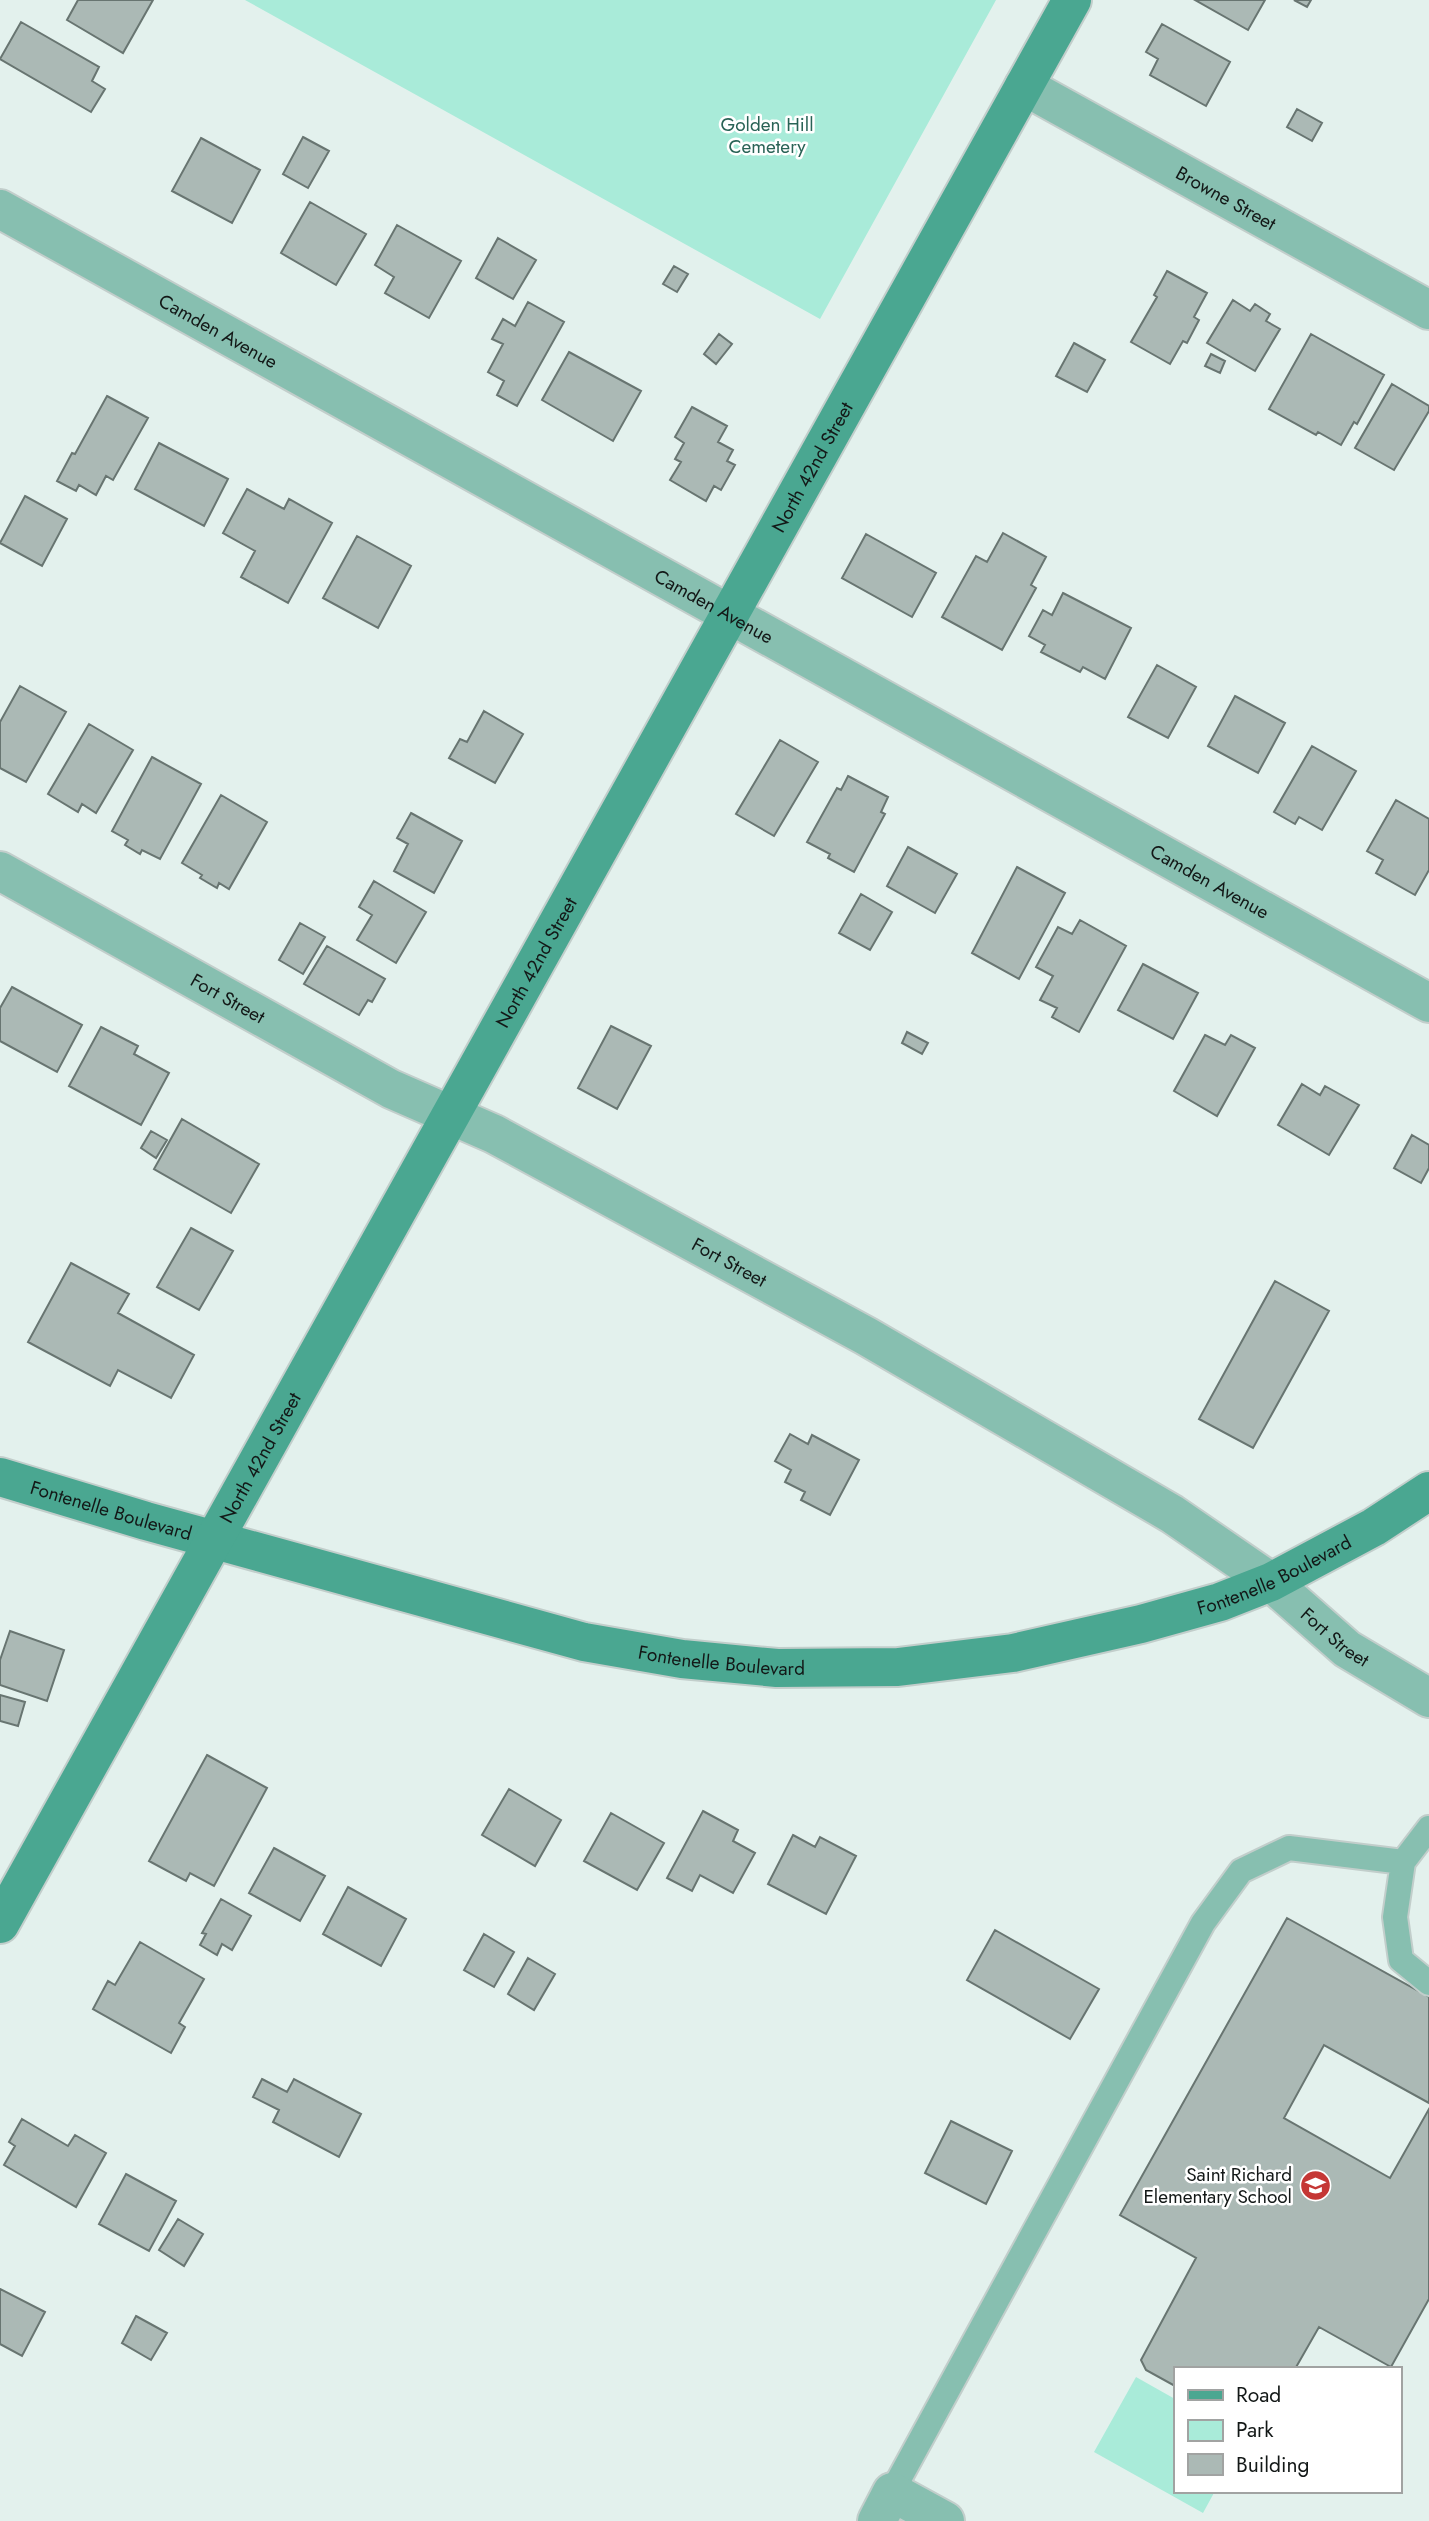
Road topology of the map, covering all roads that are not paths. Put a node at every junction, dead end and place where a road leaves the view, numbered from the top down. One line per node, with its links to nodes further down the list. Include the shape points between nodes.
1 (1072, 0): 2 (main road, North 42nd Street)
2 (1024, 86): 4 (street, Browne Street); 5 (main road, North 42nd Street)
3 (0, 209): 5 (street, Camden Avenue)
4 (1429, 310)
5 (729, 614): 7 (street, Camden Avenue); 8 (main road, North 42nd Street)
6 (0, 871): 8 (street, Fort Street, via 391,1089)
7 (1429, 1003)
8 (450, 1115): 11 (main road, North 42nd Street); 12 (street, Fort Street, via 494,1134 866,1336 1172,1514)
9 (0, 1476): 11 (main road, Fontenelle Boulevard)
10 (1429, 1490): 12 (main road, Fontenelle Boulevard, via 1374,1527)
11 (213, 1540): 12 (main road, Fontenelle Boulevard, via 584,1642 682,1659 778,1668 898,1667 1013,1653 1141,1624); 16 (main road, North 42nd Street)
12 (1271, 1582): 13 (street, Fort Street, via 1347,1649)
13 (1429, 1698)
14 (1429, 1828): 15 (lane)
15 (1403, 1862): 17 (lane, via 1395,1917 1401,1960); 18 (lane, via 1289,1848 1241,1871 1203,1923)
16 (0, 1924)
17 (1429, 1983)
18 (884, 2507): 19 (street)
19 (945, 2521)

